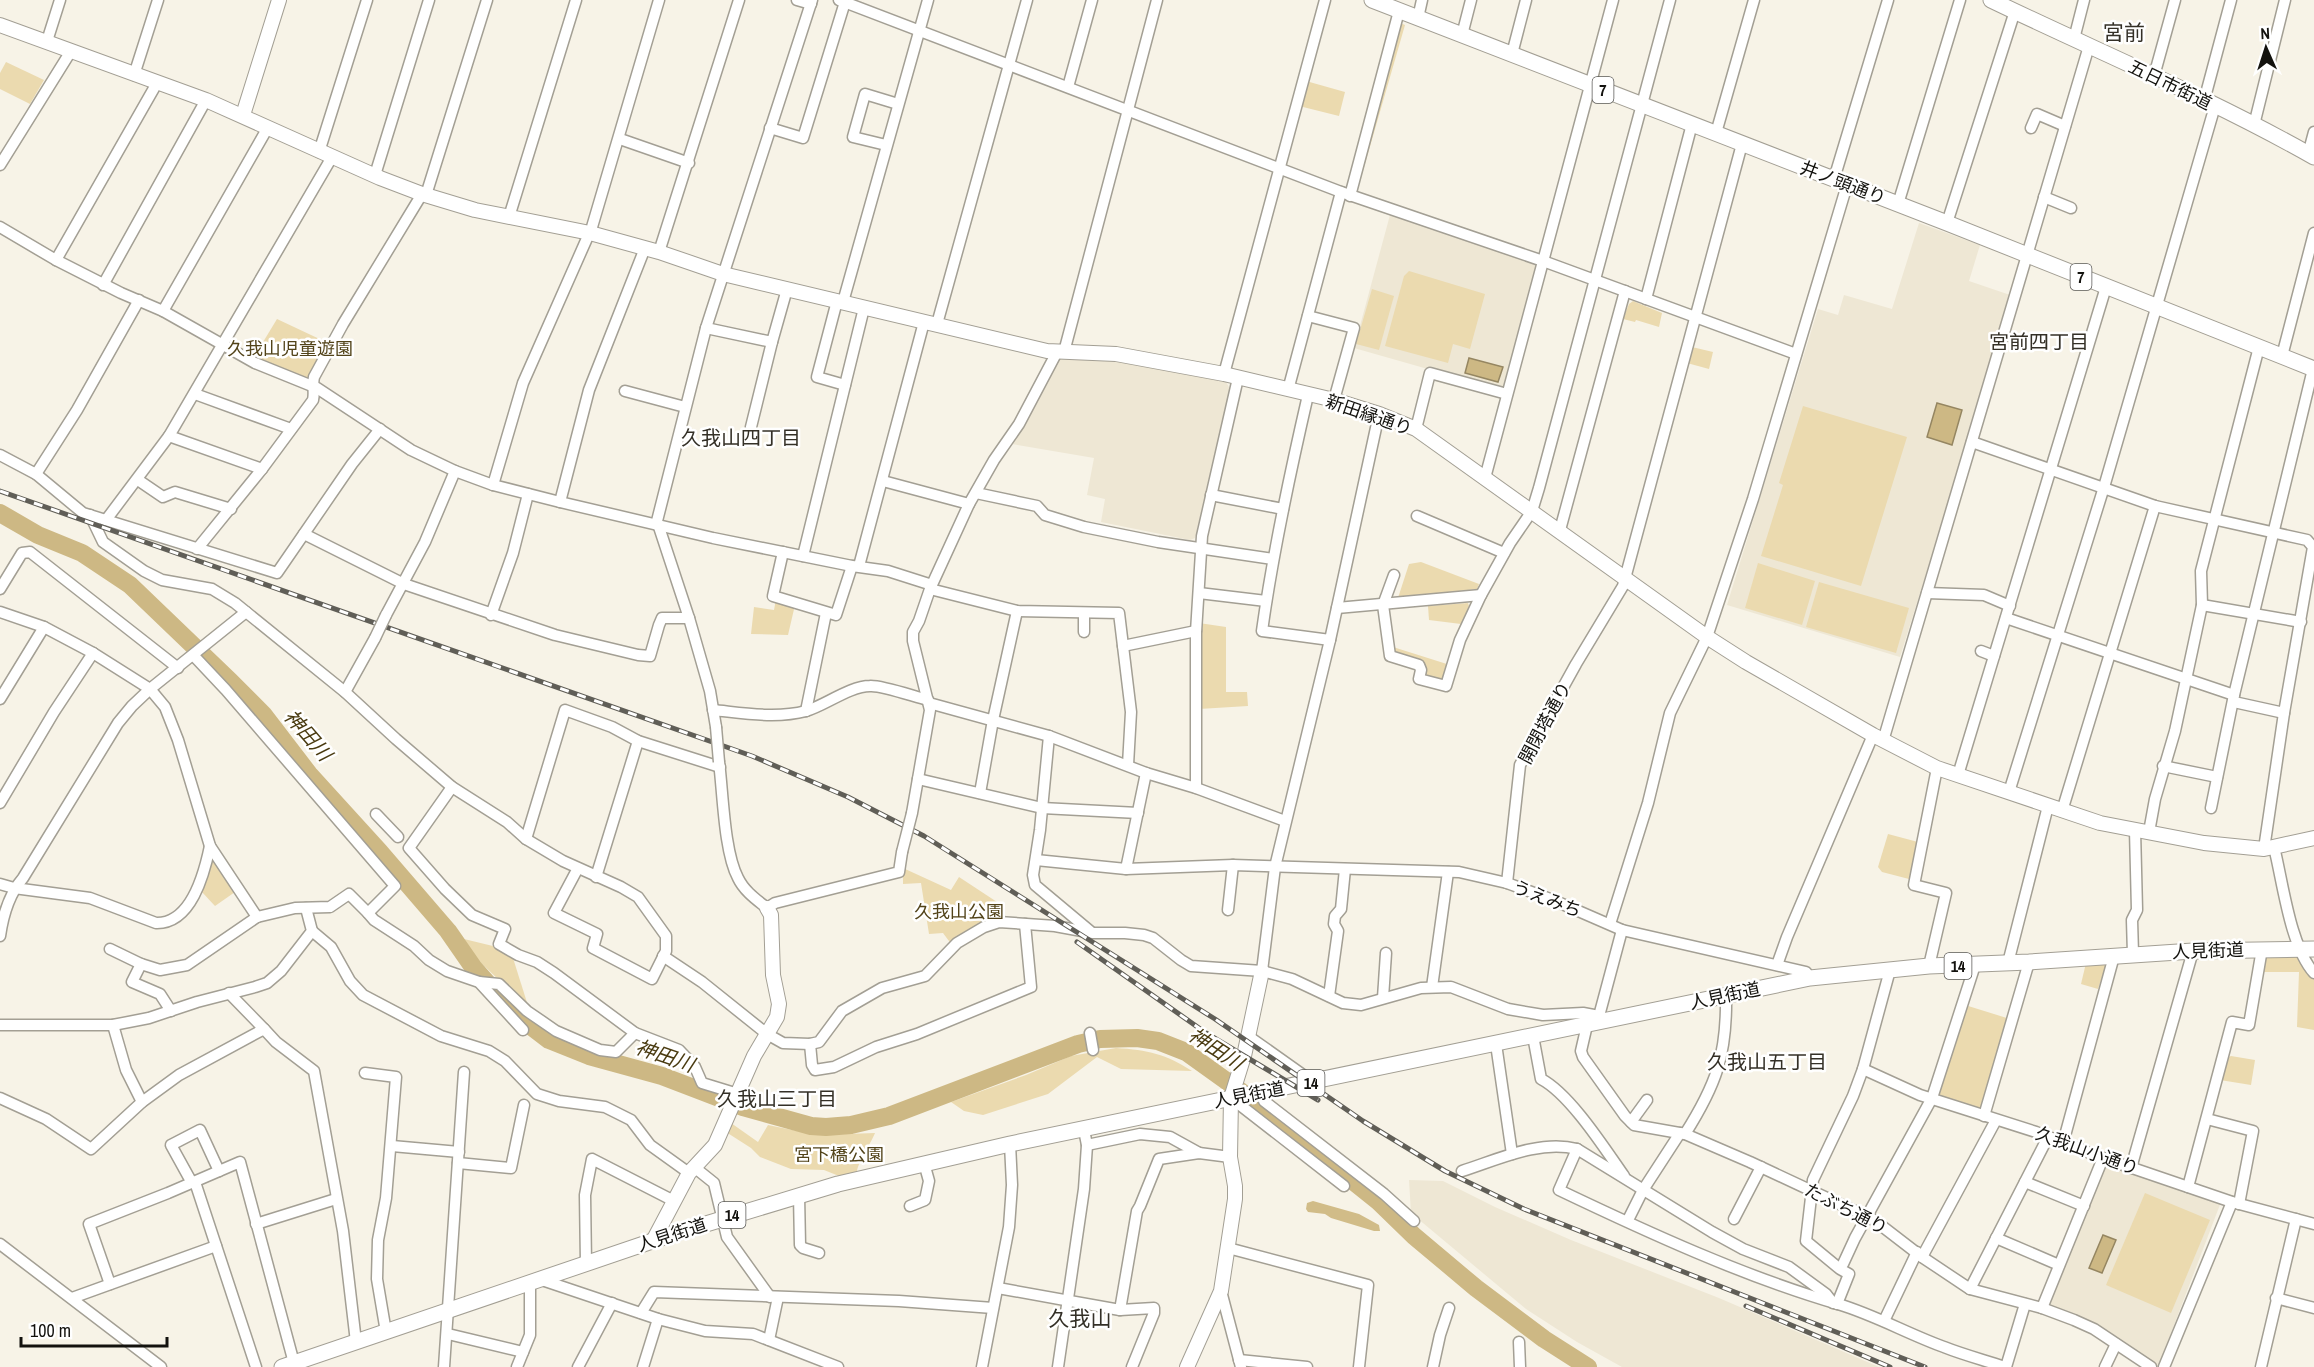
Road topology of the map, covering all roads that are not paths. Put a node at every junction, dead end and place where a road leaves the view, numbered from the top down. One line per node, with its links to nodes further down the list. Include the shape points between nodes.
1 (60, 0): 39 (street, via 48,38)
2 (158, 0): 44 (street)
3 (279, 0): 54 (street)
4 (368, 0): 67 (street)
5 (429, 0): 71 (street)
6 (487, 0): 74 (street)
7 (576, 0): 78 (street)
8 (659, 0): 63 (street)
9 (739, 0): 68 (street)
10 (797, 0): 31 (street)
11 (928, 0): 36 (street)
12 (1027, 0): 43 (street)
13 (1092, 0): 48 (street)
14 (1157, 0): 53 (street)
15 (1325, 0): 70 (street)
16 (1372, 0): 32 (main road, 井ノ頭通り / 7)
17 (1422, 0): 34 (street)
18 (1471, 0): 37 (street)
19 (1526, 0): 42 (street)
20 (1613, 0): 47 (street)
21 (1670, 0): 51 (street)
22 (1754, 0): 62 (street)
23 (1888, 0): 72 (street)
24 (1960, 0): 76 (street)
25 (2084, 0): 38 (street)
26 (2175, 0): 45 (street)
27 (2231, 0): 52 (street)
28 (2285, 0): 56 (street)
29 (842, 1): 36 (street); 58 (street, via 803,138)
30 (1994, 1): 33 (main road, 五日市街道)
31 (811, 2): 58 (street)
32 (1400, 11): 34 (main road, 井ノ頭通り / 7); 73 (street)
33 (2015, 11): 38 (main road, 五日市街道); 79 (street)
34 (1418, 18): 37 (main road, 井ノ頭通り / 7)
35 (0, 25): 39 (street, 新田縁通り)
36 (920, 31): 43 (street); 50 (street)
37 (1462, 35): 42 (main road, 井ノ頭通り / 7)
38 (2074, 39): 40 (main road, 五日市街道)
39 (50, 44): 41 (street, 新田縁通り)
40 (2089, 46): 45 (main road, 五日市街道); 57 (street)
41 (71, 51): 44 (street, 新田縁通り); 69 (street)
42 (1512, 54): 47 (main road, 井ノ頭通り / 7)
43 (1010, 64): 48 (street); 102 (street)
44 (134, 75): 46 (street, 新田縁通り)
45 (2154, 76): 52 (main road, 五日市街道)
46 (157, 83): 49 (street, 新田縁通り); 86 (street)
47 (1590, 85): 51 (main road, 井ノ頭通り / 7); 87 (street)
48 (1068, 87): 53 (street)
49 (206, 100): 54 (street, 新田縁通り); 90 (street)
50 (898, 104): 65 (street); 65 (street, via 865,94 853,137)
51 (1640, 104): 55 (main road, 井ノ頭通り / 7); 89 (street)
52 (2209, 104): 56 (main road, 五日市街道); 97 (street)
53 (1128, 111): 70 (street); 107 (street)
54 (243, 115): 59 (street, 新田縁通り)
55 (1692, 124): 62 (main road, 井ノ頭通り / 7); 94 (street)
56 (2254, 125): 66 (main road, 五日市街道)
57 (2065, 126): 60 (street, via 2037,114); 75 (street)
58 (770, 128): 88 (street)
59 (267, 129): 67 (street, 新田縁通り); 99 (street)
60 (2031, 129)
61 (2314, 132): 66 (street)
62 (1716, 134): 64 (main road, 井ノ頭通り / 7)
63 (620, 139): 68 (street); 81 (street)
64 (1742, 144): 72 (main road, 井ノ頭通り / 7); 101 (street, 開閉塔通り)
65 (886, 146): 96 (street)
66 (2312, 152)
67 (325, 154): 71 (street, 新田縁通り); 105 (street)
68 (689, 163): 84 (street)
69 (0, 165)
70 (1280, 168): 73 (street); 111 (street)
71 (375, 175): 74 (street, 新田縁通り)
72 (1841, 182): 76 (main road, 井ノ頭通り / 7); 108 (street)
73 (1345, 194): 87 (street); 100 (street)
74 (424, 195): 78 (street, 新田縁通り); 114 (street, via 343,324)
75 (2044, 197): 77 (street); 85 (street)
76 (1898, 204): 79 (main road, 井ノ頭通り / 7)
77 (2071, 208)
78 (509, 217): 81 (street, 新田縁通り)
79 (1947, 223): 85 (main road, 井ノ頭通り / 7)
80 (0, 227): 86 (street)
81 (590, 233): 83 (street, 新田縁通り); 137 (street, via 523,383)
82 (2314, 233): 109 (street)
83 (645, 248): 84 (street, 新田縁通り); 142 (street, via 589,390)
84 (659, 252): 88 (street, 新田縁通り)
85 (2028, 255): 91 (main road, 井ノ頭通り / 7); 128 (street)
86 (56, 260): 90 (street)
87 (1543, 261): 89 (street); 118 (street)
88 (723, 273): 92 (street, 新田縁通り); 103 (street)
89 (1594, 280): 93 (street); 147 (street)
90 (103, 285): 95 (street)
91 (2106, 287): 97 (main road, 井ノ頭通り / 7); 131 (street)
92 (787, 289): 96 (street, 新田縁通り); 104 (street)
93 (1625, 291): 94 (street); 153 (street)
94 (1646, 298): 101 (street)
95 (139, 300): 99 (street); 133 (street)
96 (840, 302): 98 (street, 新田縁通り); 113 (street, via 817,377)
97 (2158, 306): 106 (main road, 井ノ頭通り / 7); 138 (street)
98 (864, 308): 102 (street, 新田縁通り); 113 (street)
99 (163, 310): 105 (street)
100 (1308, 316): 115 (street); 120 (street, via 1354,328)
101 (1696, 317): 108 (street); 165 (street, 開閉塔通り)
102 (931, 323): 107 (street, 新田縁通り); 136 (street)
103 (706, 328): 104 (street); 121 (street)
104 (772, 342): 123 (street)
105 (223, 346): 114 (street); 117 (street)
106 (2259, 346): 109 (main road, 井ノ頭通り / 7); 151 (street)
107 (1060, 352): 111 (street, 新田縁通り, via 1116,354); 139 (street)
108 (1796, 354): 191 (street)
109 (2282, 356): 110 (main road, 井ノ頭通り / 7)
110 (2314, 369): 154 (street)
111 (1224, 374): 112 (street, 新田縁通り)
112 (1238, 378): 115 (street, 新田縁通り); 141 (street)
113 (845, 385): 161 (street)
114 (312, 386): 124 (street, via 313,400); 125 (street)
115 (1288, 390): 119 (street, 新田縁通り)
116 (625, 391): 121 (street)
117 (195, 394): 124 (street); 127 (street)
118 (1507, 394): 126 (street, via 1430,373); 134 (street)
119 (1308, 395): 120 (street, 新田縁通り); 146 (street)
120 (1334, 400): 122 (street, 新田縁通り)
121 (685, 407): 152 (street)
122 (1379, 414): 126 (street, 新田縁通り); 176 (street)
123 (751, 427)
124 (291, 429): 130 (street)
125 (380, 429): 132 (street, via 411,450); 155 (street)
126 (1416, 429): 134 (street, 新田縁通り)
127 (169, 436): 130 (street); 135 (street)
128 (1972, 442): 131 (street); 169 (street)
129 (0, 455): 133 (street)
130 (262, 469): 145 (street)
131 (2050, 470): 138 (street); 175 (street)
132 (455, 471): 137 (street); 166 (street)
133 (36, 474): 148 (street)
134 (1485, 478): 147 (street, 新田縁通り)
135 (138, 480): 145 (street, via 163,497 175,492); 150 (street)
136 (883, 481): 143 (street); 163 (street)
137 (493, 485): 140 (street)
138 (2104, 487): 144 (street); 190 (street)
139 (976, 493): 143 (street); 156 (street, via 1037,506 1045,515 1084,527)
140 (528, 494): 142 (street); 183 (street)
141 (1211, 495): 146 (street); 156 (street)
142 (560, 502): 152 (street)
143 (969, 504): 167 (street)
144 (2155, 506): 151 (street); 196 (street)
145 (231, 509): 158 (street)
146 (1282, 509): 162 (street)
147 (1532, 511): 153 (street, 新田縁通り); 160 (street)
148 (90, 515): 150 (street); 179 (street, via 104,542 144,571 162,580 212,589)
149 (1417, 516): 160 (street)
150 (106, 520): 158 (street)
151 (2216, 520): 154 (street); 174 (street, via 2201,571)
152 (658, 525): 159 (street); 184 (street)
153 (1560, 530): 165 (street, 新田縁通り)
154 (2274, 532): 157 (street, via 2307,540); 182 (street)
155 (304, 534): 158 (street, via 277,573); 166 (street)
156 (1201, 548): 162 (street); 170 (street)
157 (2314, 548): 186 (street)
158 (198, 549)
159 (783, 552): 161 (street); 180 (street, via 773,596)
160 (1504, 554): 171 (street)
161 (803, 556): 163 (street)
162 (1273, 559): 172 (street)
163 (855, 566): 167 (street, via 888,571); 180 (street, via 836,615)
164 (1394, 575): 173 (street)
165 (1624, 577): 191 (street, 新田縁通り); 246 (street, 開閉塔通り, via 1623,586 1520,765)
166 (404, 584): 183 (street); 202 (street, bridge)
167 (931, 587): 177 (street); 205 (street, via 912,637)
168 (0, 590): 199 (street, via 22,553 30,552)
169 (1926, 592): 175 (street, via 1984,595); 211 (street)
170 (1199, 593): 172 (street); 188 (street)
171 (1481, 595): 173 (street); 173 (street, via 1460,640 1446,686 1419,679 1419,665 1390,656)
172 (1266, 601): 192 (street, via 1262,631)
173 (1383, 605): 176 (street)
174 (2202, 605): 182 (street); 200 (street)
175 (2010, 606): 185 (street)
176 (1337, 608): 192 (street)
177 (1017, 611): 181 (street); 209 (street)
178 (0, 612): 187 (street)
179 (246, 612): 195 (street); 202 (street)
180 (826, 613): 207 (street)
181 (1084, 613): 189 (street); 193 (street, via 1119,613)
182 (2254, 613): 186 (street); 204 (street)
183 (491, 615): 184 (street, via 555,635 651,656 662,618)
184 (689, 618): 206 (street)
185 (2006, 618): 190 (street); 198 (street)
186 (2301, 622): 208 (street)
187 (44, 627): 197 (street); 203 (street)
188 (1196, 631): 193 (street); 222 (street)
189 (1083, 632)
190 (2058, 635): 196 (street); 223 (street)
191 (1707, 637): 211 (street, 新田縁通り); 255 (street, via 1670,712 1648,803)
192 (1330, 640): 231 (street)
193 (1123, 646): 214 (street, via 1131,712)
194 (1981, 651): 198 (street)
195 (198, 652): 199 (street); 252 (street, via 226,690 395,886)
196 (2109, 652): 200 (street); 227 (street)
197 (93, 653): 201 (street); 225 (street)
198 (1994, 656): 218 (street)
199 (178, 668): 201 (street)
200 (2185, 678): 204 (street); 215 (street, via 2175,731)
201 (150, 689): 236 (street, via 165,707 178,740); 248 (street, via 118,723)
202 (345, 692): 221 (street)
203 (0, 699)
204 (2234, 699): 208 (street); 219 (street)
205 (929, 702): 207 (street, via 870,686); 209 (street); 220 (street)
206 (713, 710): 207 (street, via 757,715); 213 (street, bridge)
207 (806, 711)
208 (2284, 713): 237 (street)
209 (993, 720): 210 (street); 224 (street)
210 (1049, 736): 214 (street); 226 (street)
211 (1878, 738): 216 (street, 新田縁通り); 271 (street)
212 (638, 741): 213 (street); 235 (street, via 565,710); 245 (street)
213 (720, 765): 250 (street, via 737,878)
214 (1128, 765): 217 (street)
215 (2163, 766): 219 (street); 232 (street)
216 (1937, 768): 218 (street, 新田縁通り); 273 (street, via 1914,885 1946,893)
217 (1146, 773): 222 (street); 229 (street)
218 (1958, 775): 223 (street, 新田縁通り)
219 (2217, 777): 228 (street)
220 (918, 779): 224 (street); 250 (street, bridge, via 899,872)
221 (452, 787): 235 (street); 290 (street, via 409,848 472,915 505,929 499,944 554,973)
222 (1196, 788): 231 (street)
223 (2009, 792): 227 (street, 新田縁通り)
224 (980, 793): 226 (street)
225 (0, 803)
226 (1042, 808): 229 (street); 238 (street)
227 (2055, 808): 232 (street, 新田縁通り, via 2100,823); 269 (street)
228 (2211, 808)
229 (1138, 813): 242 (street)
230 (376, 814): 233 (street)
231 (1285, 821): 240 (street)
232 (2142, 831): 237 (street, 新田縁通り, via 2204,843); 265 (street, via 2137,910 2132,920)
233 (398, 837)
234 (2314, 838): 237 (street, 新田縁通り)
235 (526, 839): 241 (street)
236 (210, 846): 248 (street, via 196,891 181,914 166,924 90,898); 253 (street)
237 (2269, 848): 262 (street)
238 (1036, 860): 242 (street, うえみち); 258 (street, via 1035,885)
239 (1233, 865): 240 (street, うえみち); 242 (street, うえみち); 251 (street)
240 (1275, 867): 243 (street, うえみち); 274 (street)
241 (578, 868): 245 (street); 266 (street, via 554,913 597,934 592,948 652,979)
242 (1126, 869)
243 (1345, 869): 244 (street, うえみち); 281 (street, via 1341,909 1335,916 1338,930)
244 (1448, 872): 246 (street, うえみち); 279 (street)
245 (596, 877): 266 (street, via 638,897 666,936)
246 (1507, 883): 255 (street, うえみち)
247 (0, 884): 248 (street)
248 (14, 888): 259 (street)
249 (306, 908): 252 (street, via 330,907 349,894); 253 (street); 257 (street)
250 (767, 908): 292 (street, via 771,915 778,1004 777,1017)
251 (1228, 910)
252 (368, 913): 278 (street, via 447,971)
253 (257, 917): 270 (street, via 187,965 160,970)
254 (1025, 924): 258 (street); 295 (street, via 999,922 984,927 957,944 926,976 882,988 842,1011 819,1042); 295 (street, via 1032,987 834,1067 815,1070)
255 (1610, 924): 256 (street, うえみち)
256 (1622, 930): 271 (street, うえみち); 285 (street)
257 (312, 932): 280 (street, via 267,983); 329 (street, via 331,947 350,981 363,995 441,1035 489,1051 505,1061 537,1094 605,1107 631,1120 650,1145)
258 (1093, 933): 274 (street, via 1154,938 1181,960 1200,968)
259 (0, 936)
260 (110, 949): 270 (street)
261 (2262, 949): 262 (main road, 人見街道 / 14); 263 (main road, 人見街道 / 14); 311 (street, via 2249,1025 2232,1022)
262 (2306, 949): 276 (street, via 2307,965)
263 (2193, 951): 265 (main road, 人見街道 / 14); 328 (street)
264 (1386, 953): 283 (street)
265 (2133, 954): 267 (main road, 人見街道 / 14)
266 (663, 956): 292 (street)
267 (2114, 956): 268 (main road, 人見街道 / 14); 317 (street)
268 (2029, 962): 269 (main road, 人見街道 / 14); 310 (street)
269 (2008, 963): 272 (main road, 人見街道 / 14)
270 (141, 964): 284 (street, via 132,982 160,994)
271 (1777, 965): 277 (street, うえみち, via 1806,972)
272 (1975, 965): 273 (main road, 人見街道 / 14); 305 (street)
273 (1929, 966): 275 (main road, 人見街道 / 14)
274 (1262, 970): 281 (street); 293 (street)
275 (1890, 970): 277 (main road, 人見街道 / 14); 298 (street)
276 (2314, 973)
277 (1810, 978): 282 (main road, 人見街道 / 14)
278 (486, 984): 289 (street); 290 (street, via 499,984 527,1011 556,1031 600,1050 616,1052)
279 (1432, 987): 283 (street); 285 (street, via 1451,987 1516,1011 1543,1015 1583,1013)
280 (229, 993): 284 (street); 288 (street)
281 (1329, 996): 283 (street, via 1353,1006)
282 (1726, 996): 285 (main road, 人見街道 / 14); 314 (street, via 1717,1075 1705,1103)
283 (1383, 998)
284 (171, 1011): 287 (street)
285 (1597, 1021): 294 (main road, 人見街道 / 14); 313 (street, via 1581,1051 1582,1057)
286 (0, 1025): 287 (street)
287 (113, 1025): 308 (street, via 126,1070)
288 (264, 1029): 308 (street, via 179,1075); 340 (street, via 314,1071)
289 (523, 1030)
290 (635, 1033): 306 (street, via 679,1050 695,1067 702,1083)
291 (1089, 1033): 297 (street)
292 (767, 1034): 295 (street, via 783,1042); 306 (street)
293 (1248, 1036): 301 (street); 303 (street)
294 (1533, 1036): 296 (main road, 人見街道 / 14); 332 (street, via 1541,1079 1553,1085)
295 (810, 1044)
296 (1496, 1044): 301 (main road, 人見街道 / 14); 322 (street)
297 (1093, 1050)
298 (1863, 1070): 305 (street, 久我山小通り); 338 (street)
299 (464, 1072): 324 (street)
300 (365, 1073): 319 (street, via 396,1077)
301 (1313, 1082): 302 (main road, 人見街道 / 14)
302 (1257, 1094): 303 (main road, 人見街道 / 14); 350 (street)
303 (1233, 1096): 315 (main road, 人見街道 / 14); 323 (street); 335 (street)
304 (0, 1098): 308 (street, via 46,1119 91,1149)
305 (1932, 1098): 310 (street, 久我山小通り); 345 (street)
306 (736, 1099): 329 (street, via 715,1145)
307 (1647, 1100): 313 (street)
308 (142, 1102)
309 (524, 1105): 324 (street, via 511,1168)
310 (1984, 1116): 312 (street, 久我山小通り)
311 (2207, 1119): 336 (street); 342 (street, via 2253,1131)
312 (1996, 1120): 316 (street, 久我山小通り); 359 (street)
313 (1631, 1122): 314 (street, たぶち通り, via 1643,1128)
314 (1683, 1134): 327 (street, たぶち通り); 337 (street)
315 (1085, 1137): 318 (main road, 人見街道 / 14); 321 (street, via 1170,1137); 371 (street, via 1084,1189)
316 (2048, 1137): 317 (street, 久我山小通り); 333 (street)
317 (2063, 1143): 325 (street, 久我山小通り)
318 (1010, 1144): 326 (main road, 人見街道 / 14); 365 (street, via 1010,1227)
319 (392, 1146): 324 (street); 384 (street, via 378,1240 377,1279)
320 (1577, 1149): 322 (street, via 1565,1146); 332 (street); 349 (street, via 1559,1190)
321 (1198, 1153): 323 (street); 379 (street, via 1159,1159 1137,1211)
322 (1512, 1154): 331 (street)
323 (1230, 1157): 357 (street, via 1235,1186)
324 (459, 1158): 380 (street)
325 (2103, 1158): 328 (street, 久我山小通り); 344 (street)
326 (924, 1163): 339 (main road, 人見街道 / 14); 343 (street, via 929,1181 925,1200)
327 (1761, 1167): 338 (street, たぶち通り); 347 (street)
328 (2131, 1168): 336 (street, 久我山小通り)
329 (691, 1170): 341 (street); 346 (street, via 714,1183)
330 (219, 1171): 334 (street); 334 (street, via 200,1130 171,1145); 351 (street, via 240,1162)
331 (1462, 1172)
332 (1626, 1179): 337 (street)
333 (2025, 1182): 344 (street); 353 (street)
334 (194, 1183): 356 (street); 364 (street, via 89,1224)
335 (1344, 1186)
336 (2188, 1187): 342 (street, 久我山小通り)
337 (1642, 1190): 349 (street); 373 (street, via 1743,1249 1789,1267)
338 (1811, 1191): 345 (street, たぶち通り); 373 (street, via 1806,1240 1849,1274)
339 (799, 1195): 346 (main road, 人見街道 / 14); 358 (street, via 800,1245)
340 (336, 1199): 351 (street); 387 (street)
341 (674, 1201): 354 (street); 360 (street, via 592,1159 585,1195)
342 (2236, 1203): 348 (street, 久我山小通り); 412 (street)
343 (910, 1206)
344 (2084, 1206): 362 (street)
345 (1867, 1218): 359 (street, たぶち通り); 361 (street)
346 (721, 1219): 354 (main road, 人見街道 / 14); 368 (street, via 727,1237)
347 (1734, 1219)
348 (2296, 1219): 352 (street, 久我山小通り); 370 (street)
349 (1628, 1220): 373 (street, via 1774,1283)
350 (1414, 1221)
351 (256, 1224): 393 (street)
352 (2314, 1224)
353 (1996, 1238): 362 (street); 366 (street)
354 (653, 1241): 360 (main road, 人見街道 / 14)
355 (0, 1245): 369 (street)
356 (216, 1246): 364 (street); 395 (street)
357 (1228, 1248): 367 (street); 406 (street, via 1368,1285)
358 (819, 1253)
359 (1920, 1255): 366 (street, たぶち通り); 383 (street)
360 (586, 1264): 363 (main road, 人見街道 / 14)
361 (1843, 1264)
362 (2059, 1265): 377 (street)
363 (536, 1282): 372 (street); 380 (main road, 人見街道 / 14); 390 (street, via 530,1335)
364 (110, 1284): 369 (street)
365 (998, 1288): 371 (street); 375 (street)
366 (1970, 1289): 374 (street, たぶち通り)
367 (1221, 1290): 391 (street); 404 (street)
368 (774, 1297): 375 (street); 381 (street, via 654,1292); 386 (street)
369 (72, 1298): 394 (street)
370 (2276, 1298): 378 (street); 413 (street)
371 (1067, 1302): 379 (street); 402 (street)
372 (612, 1303): 381 (street); 398 (street)
373 (1835, 1303): 383 (street)
374 (2025, 1304): 377 (street, たぶち通り); 409 (street)
375 (993, 1308): 401 (street)
376 (1449, 1308): 407 (street)
377 (2042, 1308): 389 (street, たぶち通り, via 2094,1329)
378 (2314, 1308)
379 (1120, 1310): 403 (street, via 1154,1308)
380 (449, 1311): 384 (main road, 人見街道 / 14); 385 (street)
381 (641, 1313): 382 (street)
382 (658, 1319): 386 (street, via 705,1331 745,1332); 399 (street)
383 (1884, 1322): 409 (street)
384 (386, 1332): 387 (main road, 人見街道 / 14)
385 (448, 1334): 390 (street); 396 (street)
386 (769, 1341): 392 (street)
387 (356, 1342): 393 (main road, 人見街道 / 14)
388 (1519, 1342): 408 (street)
389 (2116, 1344): 410 (street); 411 (street, たぶち通り)
390 (523, 1352): 397 (street)
391 (1240, 1363): 405 (street)
392 (819, 1364): 400 (street)
393 (288, 1365)
394 (161, 1367)
395 (256, 1367)
396 (444, 1367)
397 (517, 1367)
398 (578, 1367)
399 (643, 1367)
400 (838, 1367)
401 (982, 1367)
402 (1058, 1367)
403 (1132, 1367)
404 (1187, 1367)
405 (1307, 1367)
406 (1359, 1367)
407 (1434, 1367)
408 (1520, 1367)
409 (2005, 1367)
410 (2105, 1367)
411 (2151, 1367)
412 (2164, 1367)
413 (2261, 1367)

